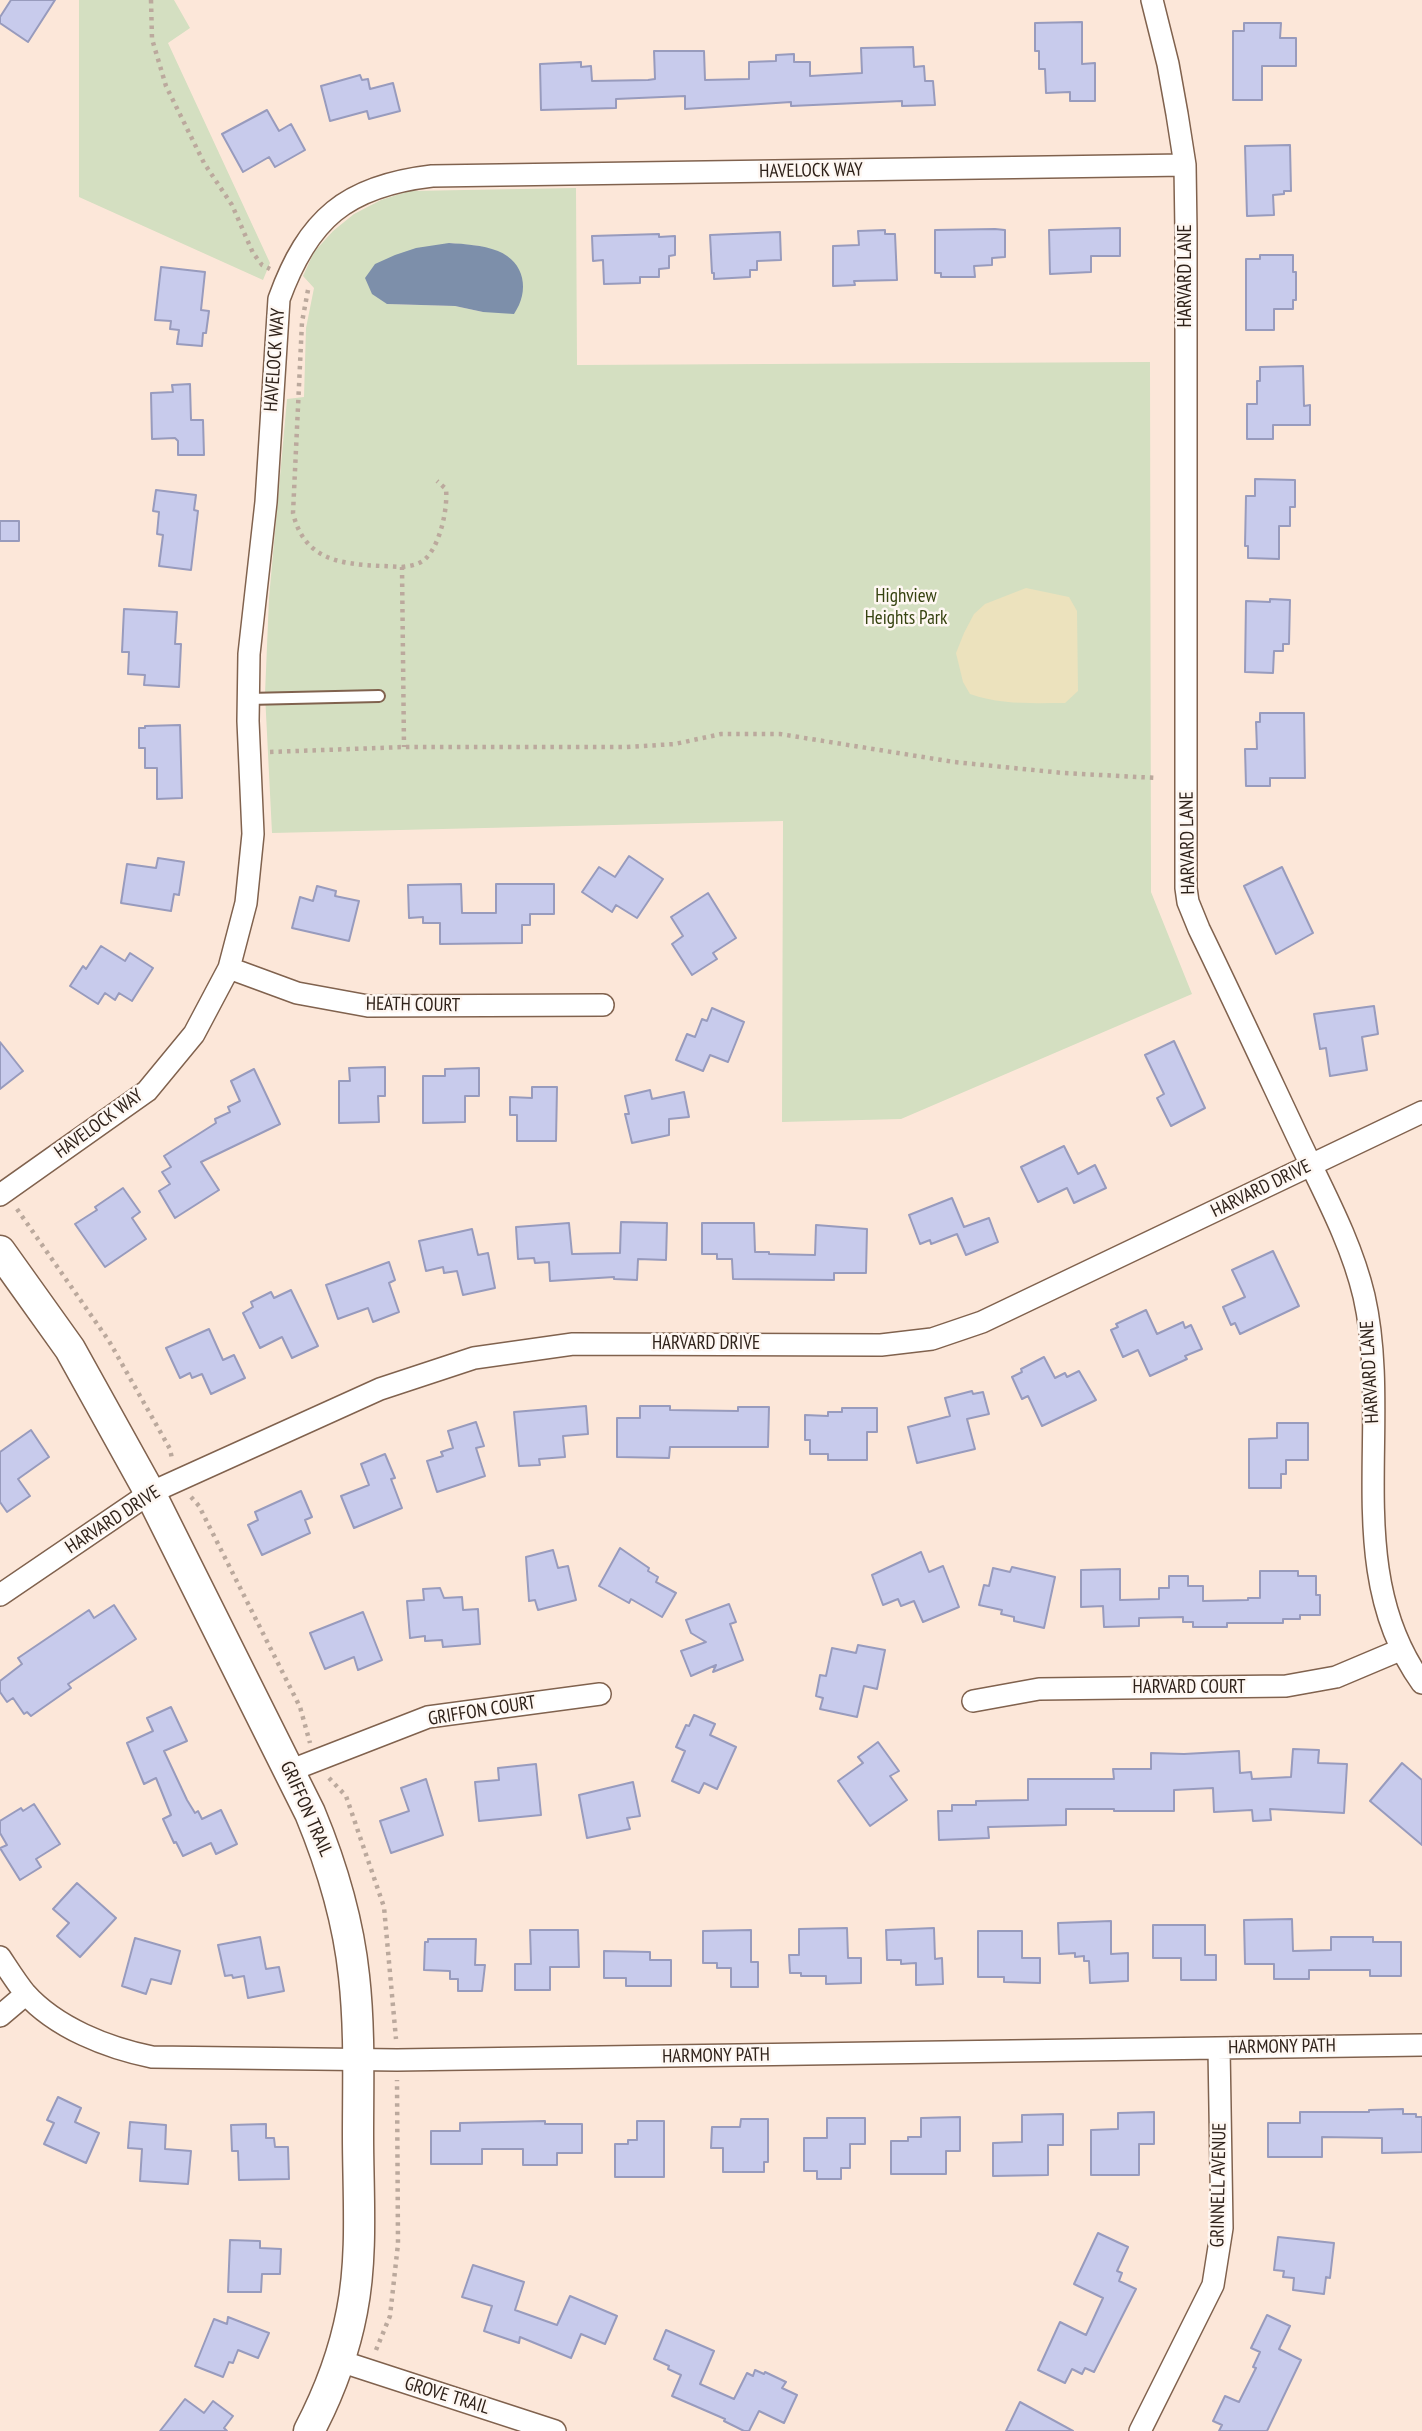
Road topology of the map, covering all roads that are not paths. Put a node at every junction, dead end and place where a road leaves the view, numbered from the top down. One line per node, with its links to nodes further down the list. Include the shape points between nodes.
1 (1152, 0): 2 (street, HARVARD LANE)
2 (1185, 165): 4 (street, HAVELOCK WAY, via 432,176 401,180 347,203 322,221 303,245 279,299); 8 (street, HARVARD LANE, via 1186,888 1199,929)
3 (379, 696): 4 (lane)
4 (248, 699): 5 (street, HAVELOCK WAY, via 253,834 246,903)
5 (229, 968): 6 (street, HEATH COURT, via 297,993 368,1006); 9 (street, HAVELOCK WAY, via 194,1034 147,1091)
6 (603, 1004)
7 (1422, 1112): 8 (street, HARVARD DRIVE)
8 (1311, 1165): 11 (street, HARVARD DRIVE, via 982,1322 932,1339 881,1345 573,1344 474,1358 380,1389); 13 (street, HARVARD LANE, via 1353,1259 1371,1332 1375,1552 1380,1588)
9 (3, 1193)
10 (0, 1251): 11 (street, GRIFFON TRAIL)
11 (163, 1487): 12 (street, HARVARD DRIVE); 17 (street, GRIFFON TRAIL)
12 (0, 1595)
13 (1400, 1650): 14 (street, HARVARD LANE); 16 (street, HARVARD COURT, via 1336,1677 1286,1686 1039,1689)
14 (1422, 1684)
15 (600, 1694): 17 (street, GRIFFON COURT, via 428,1717)
16 (973, 1701)
17 (289, 1771): 23 (street, GRIFFON TRAIL, via 328,1857 343,1909 355,1977)
18 (0, 1957): 19 (street, HARMONY PATH)
19 (26, 1994): 20 (street); 23 (street, HARMONY PATH, via 98,2042 152,2057)
20 (0, 2016)
21 (1422, 2045): 22 (street, HARMONY PATH)
22 (1219, 2048): 23 (street, HARMONY PATH); 27 (street, GRINNELL AVENUE, via 1222,2228 1213,2285)
23 (358, 2060): 24 (street, GRIFFON TRAIL, via 358,2265)
24 (340, 2361): 25 (street, GRIFFON TRAIL); 26 (street, GROVE TRAIL)
25 (309, 2431)
26 (555, 2431)
27 (1140, 2431)

